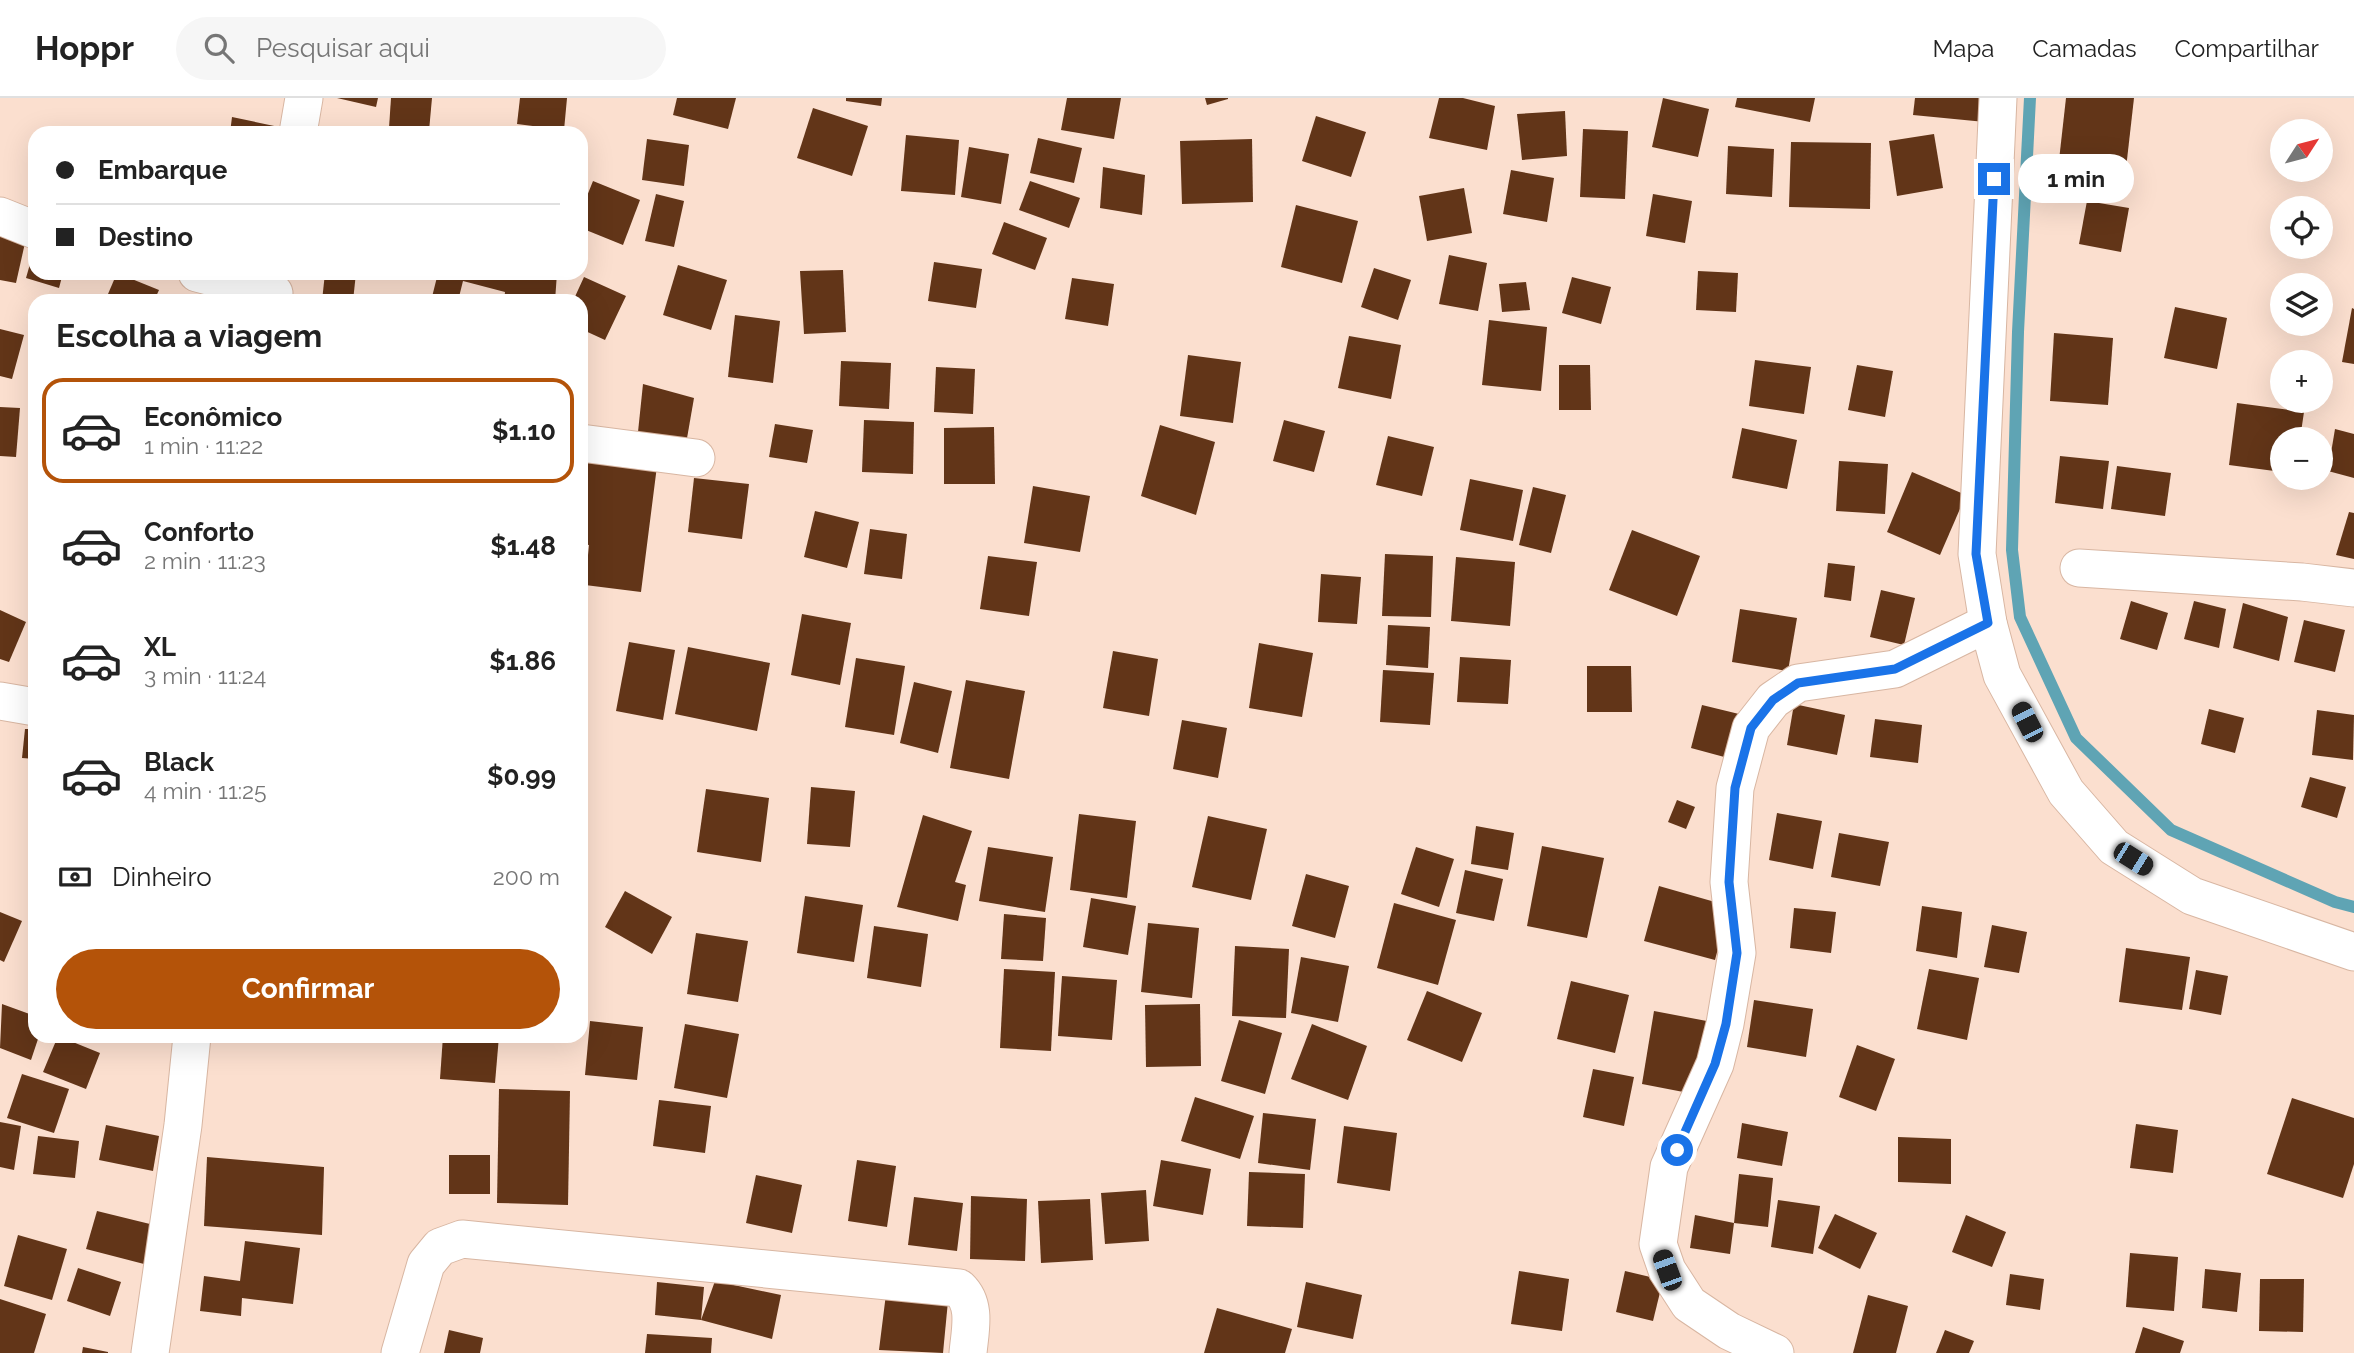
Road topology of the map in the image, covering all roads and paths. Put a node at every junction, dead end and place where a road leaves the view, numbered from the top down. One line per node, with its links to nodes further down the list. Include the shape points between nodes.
1 (304, 98): 3 (street)
2 (1998, 98): 12 (street, via 1976,554)
3 (299, 126)
4 (0, 216): 5 (street)
5 (28, 227)
6 (231, 280): 7 (street)
7 (275, 289)
8 (588, 444): 9 (street)
9 (696, 458)
10 (2079, 568): 11 (street)
11 (2354, 588)
12 (1988, 623): 15 (street, via 2003,675 2039,745 2066,792 2114,847 2192,896); 20 (street, via 1895,669 1798,683 1773,700 1751,728 1735,788 1729,882 1737,953 1726,1024 1715,1064 1669,1167 1658,1244 1667,1270 1689,1304 1729,1331)
13 (0, 701): 14 (street)
14 (28, 706)
15 (2354, 952)
16 (191, 1043): 17 (street)
17 (150, 1353)
18 (400, 1353): 19 (street, via 426,1264 440,1247 462,1239 959,1288 969,1297 971,1311)
19 (968, 1353)
20 (1775, 1353)

